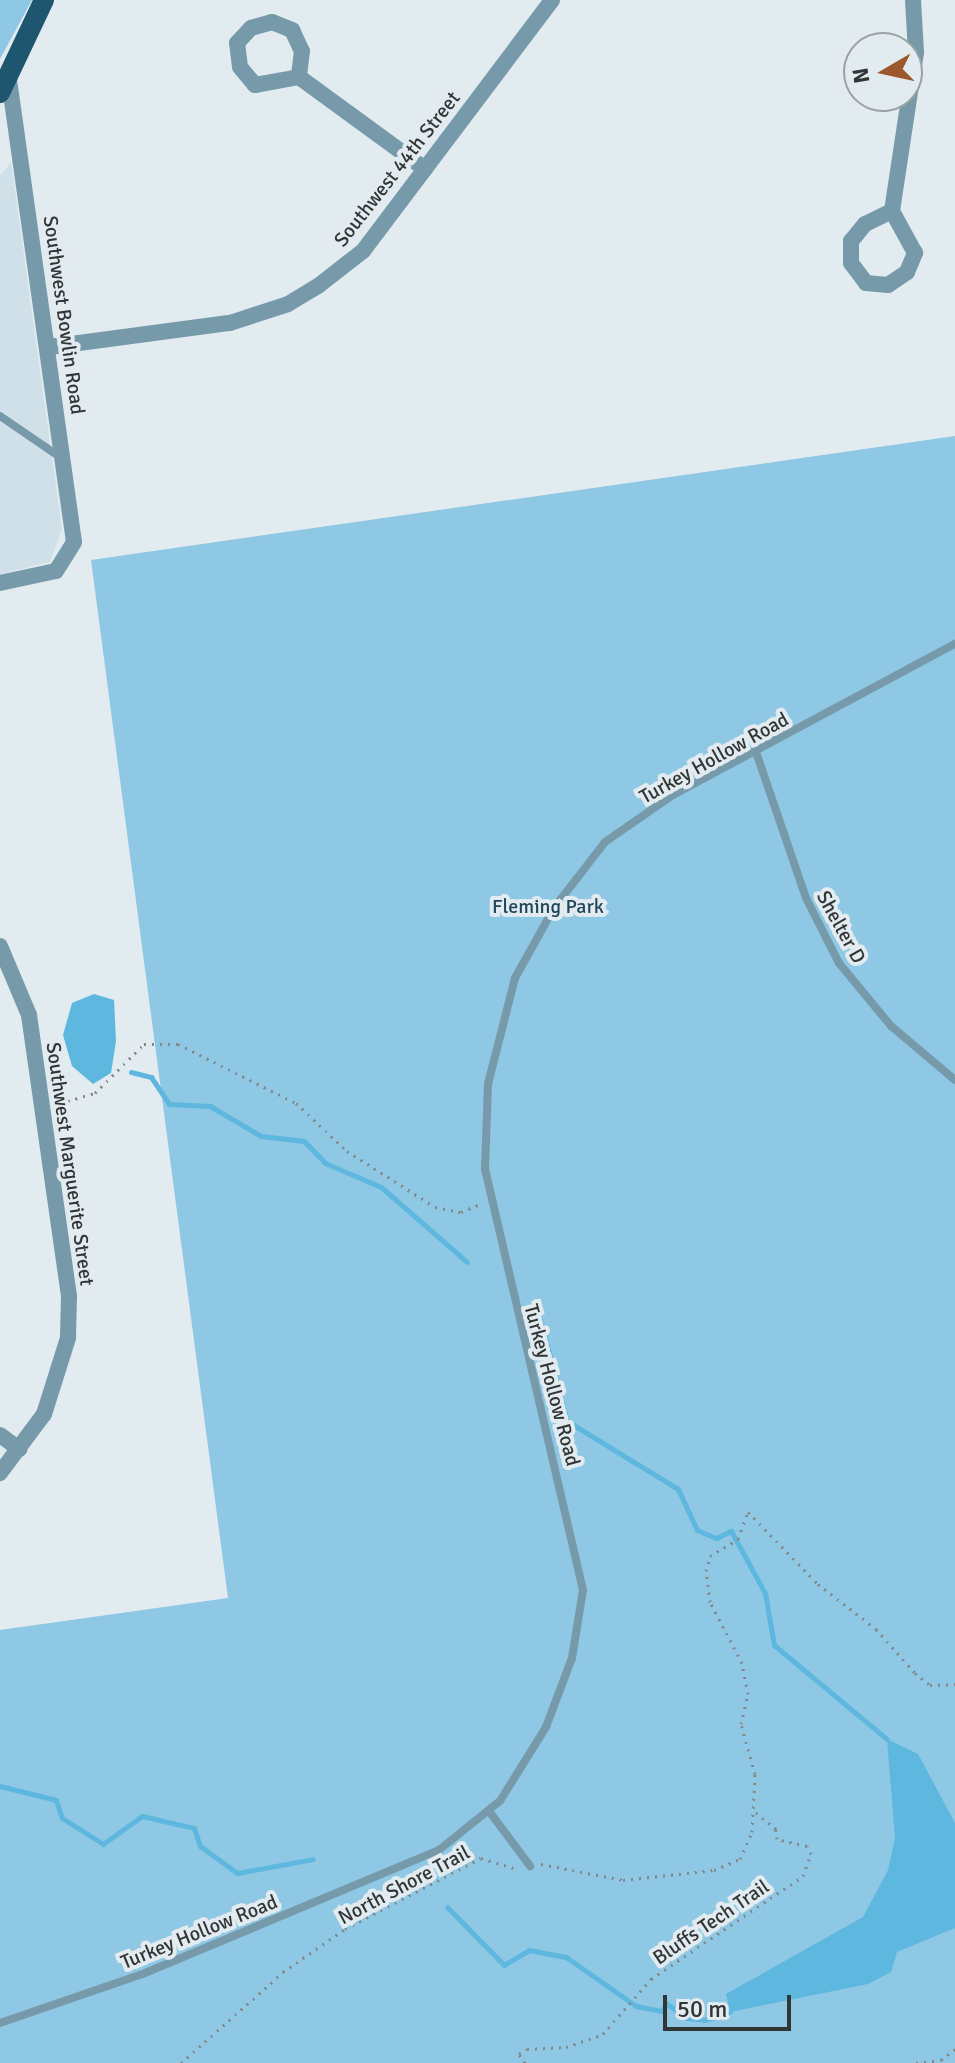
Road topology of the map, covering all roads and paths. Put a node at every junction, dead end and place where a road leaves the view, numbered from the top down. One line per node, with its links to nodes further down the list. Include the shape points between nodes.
1 (44, 0): 5 (main road)
2 (552, 0): 6 (street, Southwest 44th Street)
3 (913, 0): 7 (street, via 916,52)
4 (299, 77): 4 (street, via 302,51 292,30 272,22 251,28 237,43 240,67 255,85); 6 (street)
5 (4, 86): 8 (street, Southwest Bowlin Road)
6 (425, 169): 8 (street, Southwest 44th Street, via 363,251 288,304 202,329)
7 (892, 211): 7 (street, via 915,253 907,272 888,285 866,283 851,263 851,241 865,224)
8 (49, 347): 10 (street, Southwest Bowlin Road)
9 (0, 416): 10 (lane)
10 (64, 459): 11 (street, Southwest Bowlin Road, via 74,542 70,556 43,577)
11 (0, 583)
12 (955, 644): 13 (lane, Turkey Hollow Road)
13 (756, 752): 15 (lane, Shelter D, via 801,884 839,963 891,1026); 17 (lane, Turkey Hollow Road, via 673,795 605,842 554,908 515,978 488,1084)
14 (0, 946): 16 (street, Southwest Marguerite Street, via 29,1015)
15 (955, 1080)
16 (42, 1108): 17 (path, via 95,1093 125,1057 161,1040 296,1103 347,1151 435,1207 461,1212); 19 (street, Southwest Marguerite Street, via 69,1296 68,1338 44,1414)
17 (490, 1199): 23 (lane, Turkey Hollow Road, via 583,1590 572,1658 546,1727)
18 (0, 1435): 19 (street)
19 (19, 1449): 20 (street, Southwest Marguerite Street)
20 (0, 1473)
21 (955, 1684): 22 (path, North Shore Trail, via 930,1685 915,1673 876,1629 818,1584 748,1512 738,1539 710,1556 706,1571 710,1602 742,1663 748,1694 741,1724 755,1774)
22 (751, 1809): 24 (path, North Shore Trail, via 752,1832 740,1859 714,1870 623,1880); 28 (path, Bluffs Tech Trail, via 776,1829 777,1839 807,1846 811,1854 803,1876 651,1979 603,2034 566,2047 527,2049 519,2054)
23 (489, 1811): 24 (lane); 25 (lane, Turkey Hollow Road, via 439,1850 145,1973)
24 (530, 1866): 27 (path, North Shore Trail, via 481,1858 345,1929 283,1972)
25 (0, 2023)
26 (955, 2049): 29 (path, via 941,2060)
27 (181, 2063)
28 (525, 2063)
29 (916, 2063)

